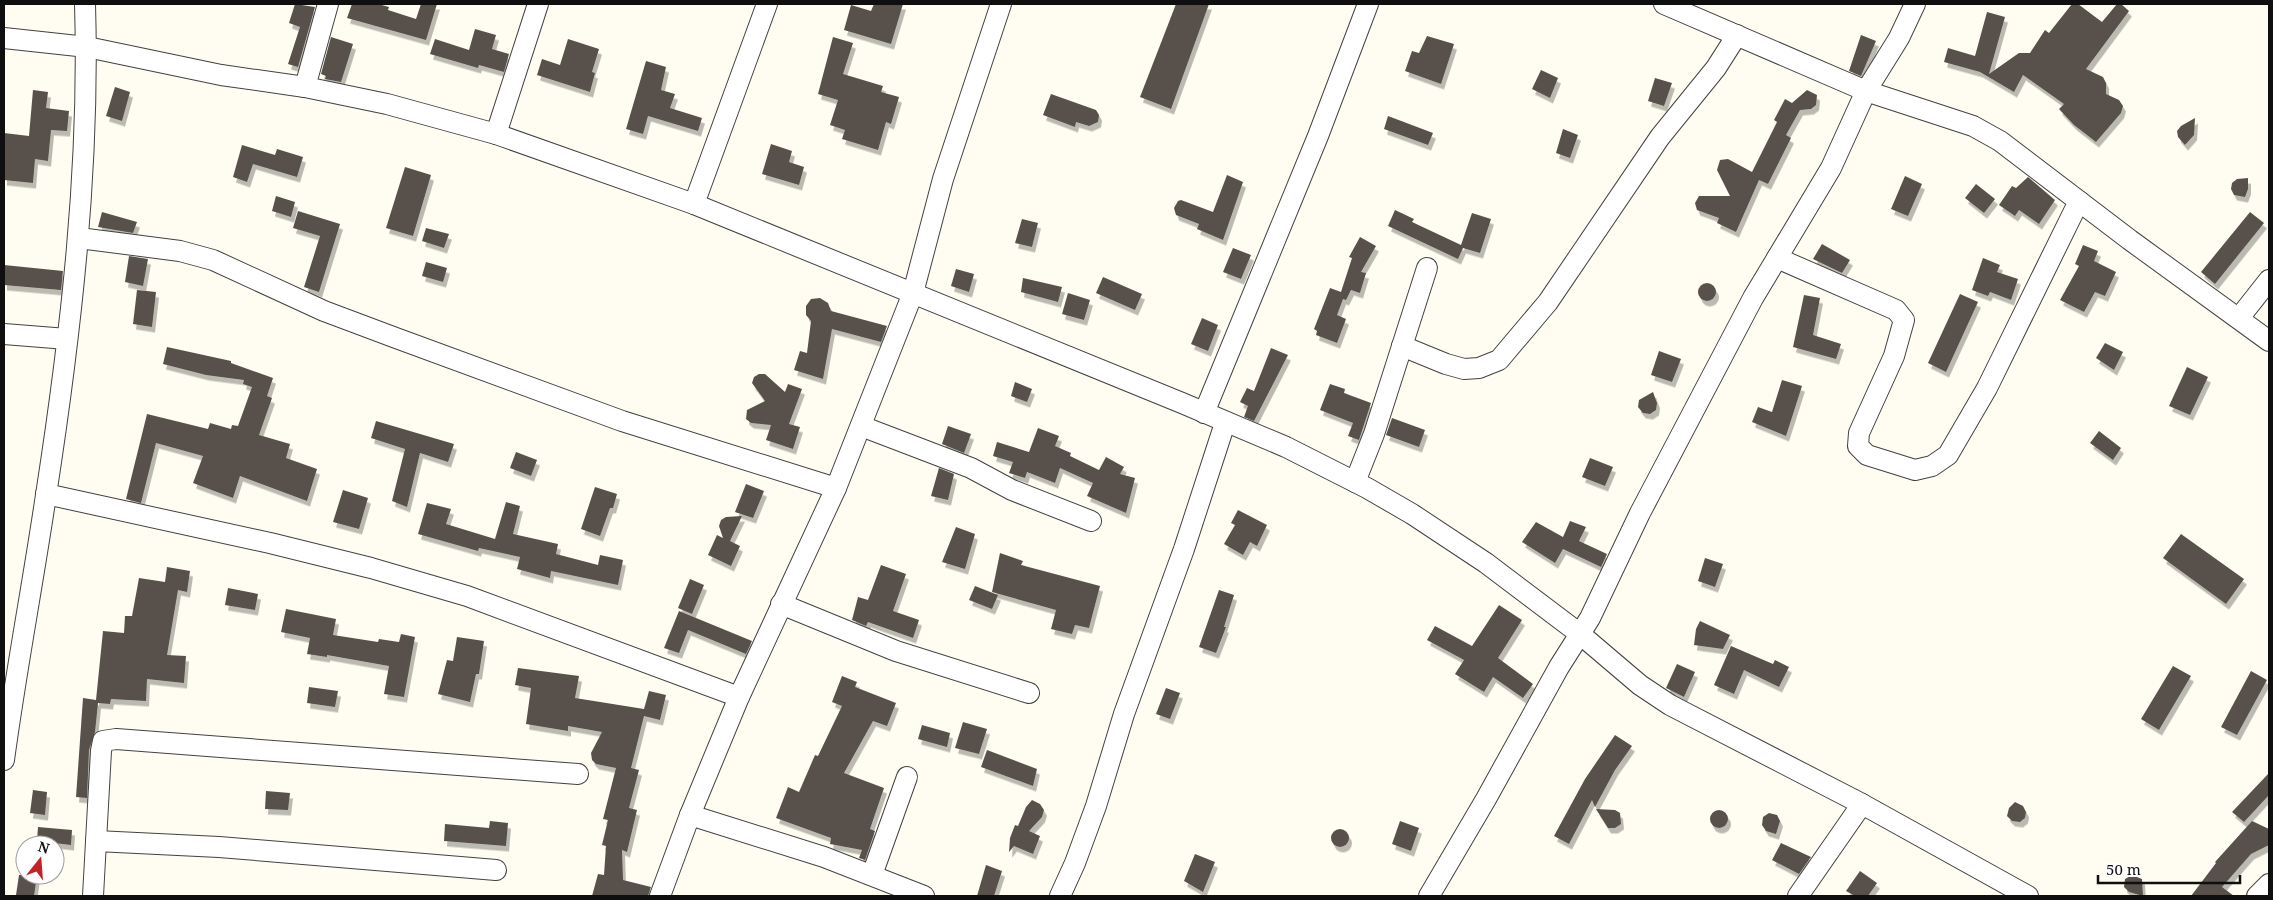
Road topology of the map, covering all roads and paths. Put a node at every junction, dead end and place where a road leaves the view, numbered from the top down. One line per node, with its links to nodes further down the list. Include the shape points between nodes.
1 (85, 4): 11 (street)
2 (328, 4): 12 (street)
3 (538, 4): 14 (street)
4 (767, 4): 16 (street)
5 (1001, 4): 21 (street, via 943,179)
6 (1368, 4): 27 (street, via 1318,136)
7 (1664, 4): 9 (street)
8 (1915, 4): 13 (street, via 1899,38)
9 (1737, 35): 13 (street); 26 (street, via 1716,68 1660,136 1554,294 1499,360 1479,368 1464,368)
10 (4, 38): 11 (street)
11 (87, 47): 12 (street, via 221,76); 17 (street)
12 (305, 87): 14 (street, via 387,104)
13 (1866, 91): 15 (street, via 1973,126 2000,141); 18 (street, via 1831,168)
14 (496, 134): 16 (street)
15 (2078, 201): 18 (street, via 1987,388 1948,455 1932,466 1915,470 1866,455 1858,446 1859,433 1894,356 1904,320 1896,310); 22 (street)
16 (694, 204): 21 (street)
17 (79, 238): 24 (street); 31 (street, via 180,251 213,260 324,311 405,342 622,421)
18 (1777, 258): 35 (street, via 1640,513)
19 (1427, 268): 26 (street)
20 (2269, 280): 22 (street)
21 (913, 293): 27 (street); 29 (street)
22 (2239, 318): 25 (street)
23 (4, 334): 24 (street)
24 (67, 339): 32 (street)
25 (2269, 341)
26 (1402, 346): 30 (street)
27 (1204, 413): 28 (street)
28 (1226, 422): 30 (street); 50 (street, via 1124,714 1096,806)
29 (861, 426): 31 (street); 33 (street, via 971,468 1012,490)
30 (1356, 482): 35 (street, via 1486,563)
31 (836, 488): 34 (street)
32 (46, 494): 37 (street, via 270,543 467,596); 38 (street)
33 (1091, 521)
34 (781, 604): 36 (street, via 896,651); 37 (street)
35 (1580, 634): 41 (street, via 1640,685 1670,705); 51 (street)
36 (1029, 693)
37 (739, 697): 42 (street)
38 (4, 753)
39 (578, 774): 43 (street, via 103,741)
40 (907, 777): 45 (street)
41 (1862, 804): 52 (street); 53 (street)
42 (690, 815): 45 (street); 48 (street)
43 (96, 841): 44 (street); 47 (street)
44 (496, 870)
45 (872, 875): 49 (street)
46 (2269, 884): 54 (street)
47 (93, 896)
48 (660, 896)
49 (924, 896)
50 (1060, 896)
51 (1429, 896)
52 (1798, 896)
53 (2028, 896)
54 (2257, 896)

